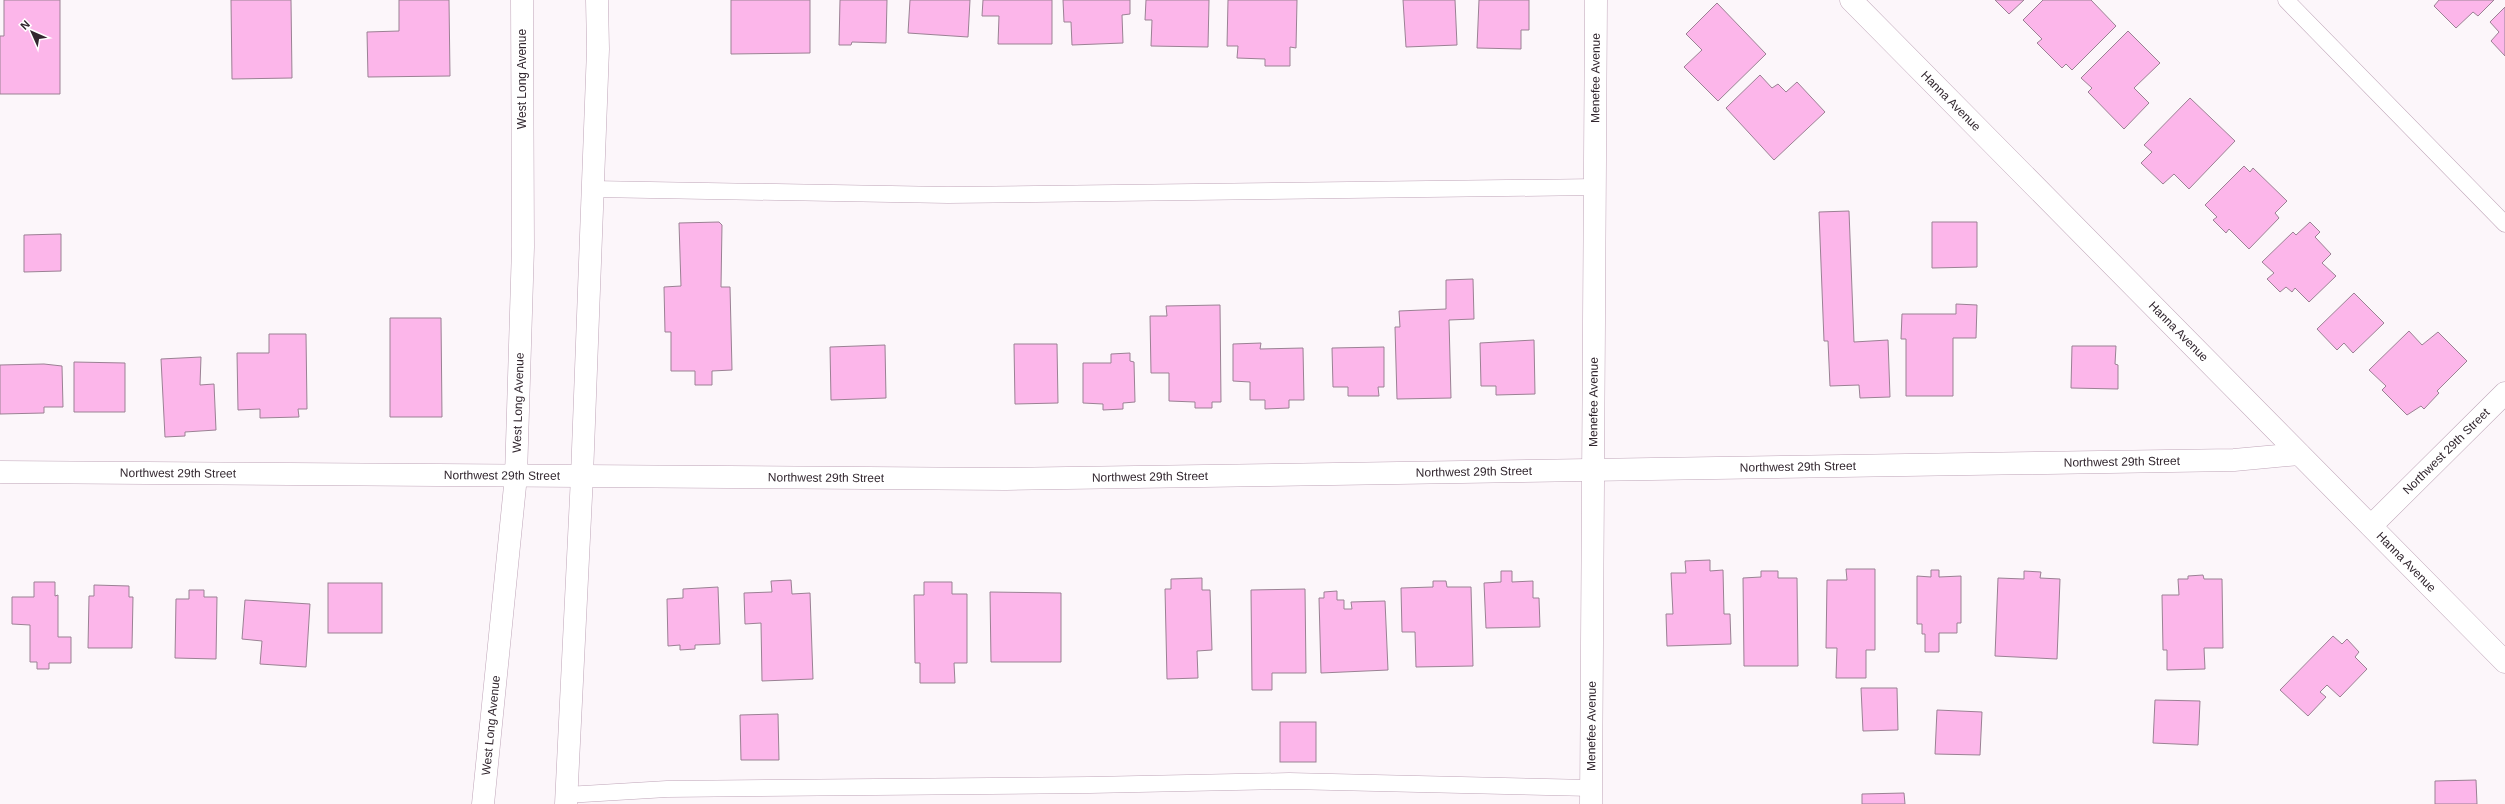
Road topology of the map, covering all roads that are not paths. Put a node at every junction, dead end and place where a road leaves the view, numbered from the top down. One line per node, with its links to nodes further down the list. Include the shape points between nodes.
1 (522, 0): 13 (street, West Long Avenue, via 523,248)
2 (597, 0): 7 (street, via 598,49)
3 (1596, 0): 6 (street, Menefee Avenue)
4 (1851, 0): 10 (street, Hanna Avenue)
5 (2286, 0): 8 (lane)
6 (1595, 187): 7 (lane, via 956,195); 11 (street, Menefee Avenue)
7 (593, 189): 14 (street)
8 (2505, 224)
9 (2505, 393): 15 (street, Northwest 29th Street)
10 (2299, 454): 11 (street, Northwest 29th Street, via 2234,460); 15 (street, Hanna Avenue)
11 (1593, 470): 14 (street, Northwest 29th Street, via 1006,479); 17 (street, Menefee Avenue)
12 (0, 472): 13 (street, Northwest 29th Street)
13 (516, 476): 14 (street, Northwest 29th Street); 19 (street, West Long Avenue)
14 (582, 476): 18 (street)
15 (2371, 526): 16 (street, Hanna Avenue)
16 (2505, 662)
17 (1591, 796): 18 (lane, via 1289,781 667,789)
18 (566, 800)
19 (483, 804)

